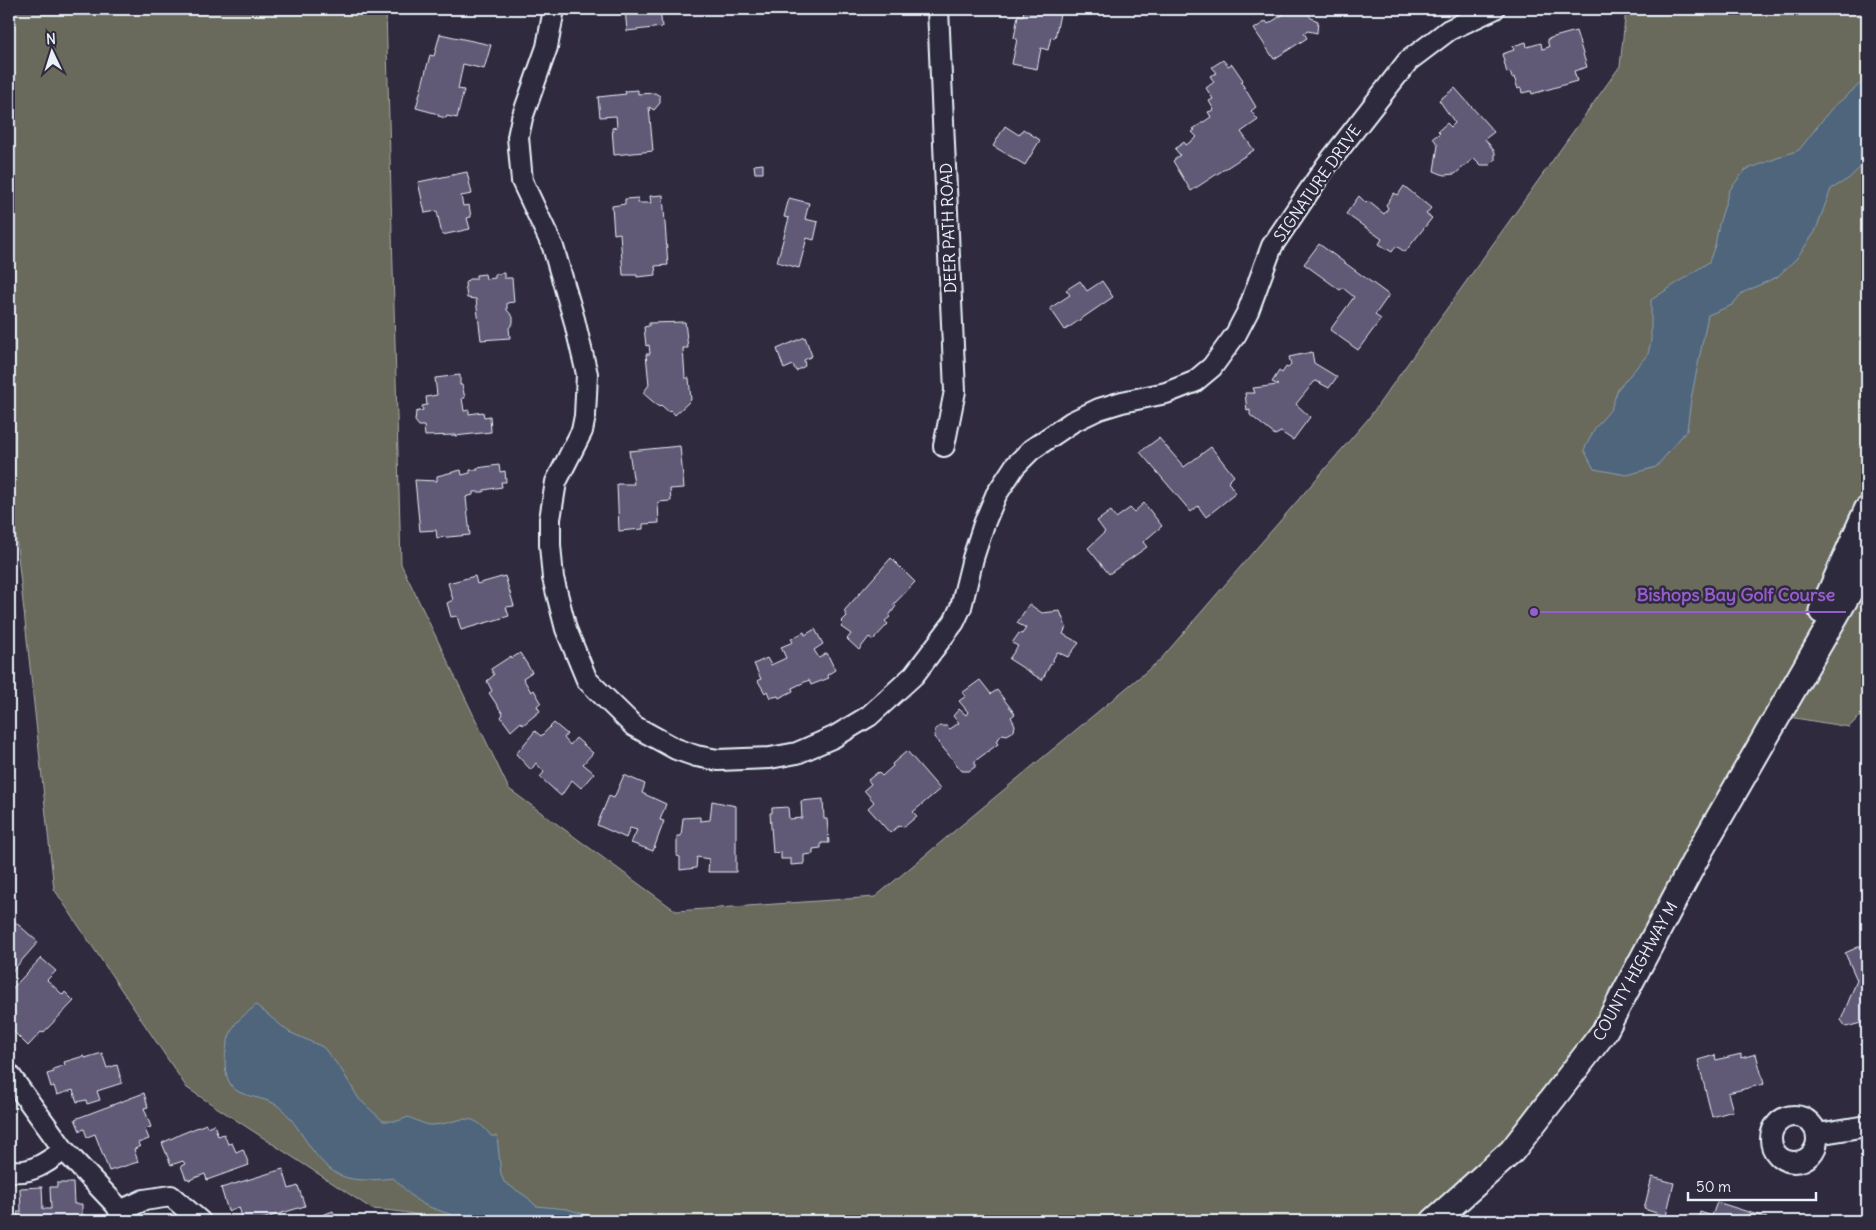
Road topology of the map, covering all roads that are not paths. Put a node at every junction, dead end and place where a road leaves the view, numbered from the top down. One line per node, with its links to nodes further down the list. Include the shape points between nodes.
1 (554, 9): 3 (street, SIGNATURE DRIVE, via 547,47 518,137 522,182 553,247 587,374 582,431 556,482 550,519 553,578 566,629 587,680 634,726 676,749 718,760 770,758 797,753 834,737 869,716 914,675 954,622 994,498 1015,466 1031,450 1072,422 1106,407 1166,393 1194,382 1212,366 1248,312 1272,246 1326,166 1408,61 1449,30)
2 (938, 9): 4 (street, DEER PATH ROAD, via 955,391)
3 (1494, 9)
4 (944, 446)
5 (1867, 510): 7 (main road, COUNTY HIGHWAY M)
6 (1867, 561): 7 (main road, COUNTY HIGHWAY M)
7 (1778, 714): 15 (main road, COUNTY HIGHWAY M, via 1701,849 1604,1032 1512,1150)
8 (9, 1074): 11 (street)
9 (1867, 1126): 10 (street)
10 (1817, 1134)
11 (64, 1150): 12 (street, via 42,1165 15,1172); 13 (street, via 116,1205)
12 (9, 1170)
13 (122, 1216): 14 (street, via 144,1200 171,1196)
14 (200, 1221)
15 (1434, 1221)

